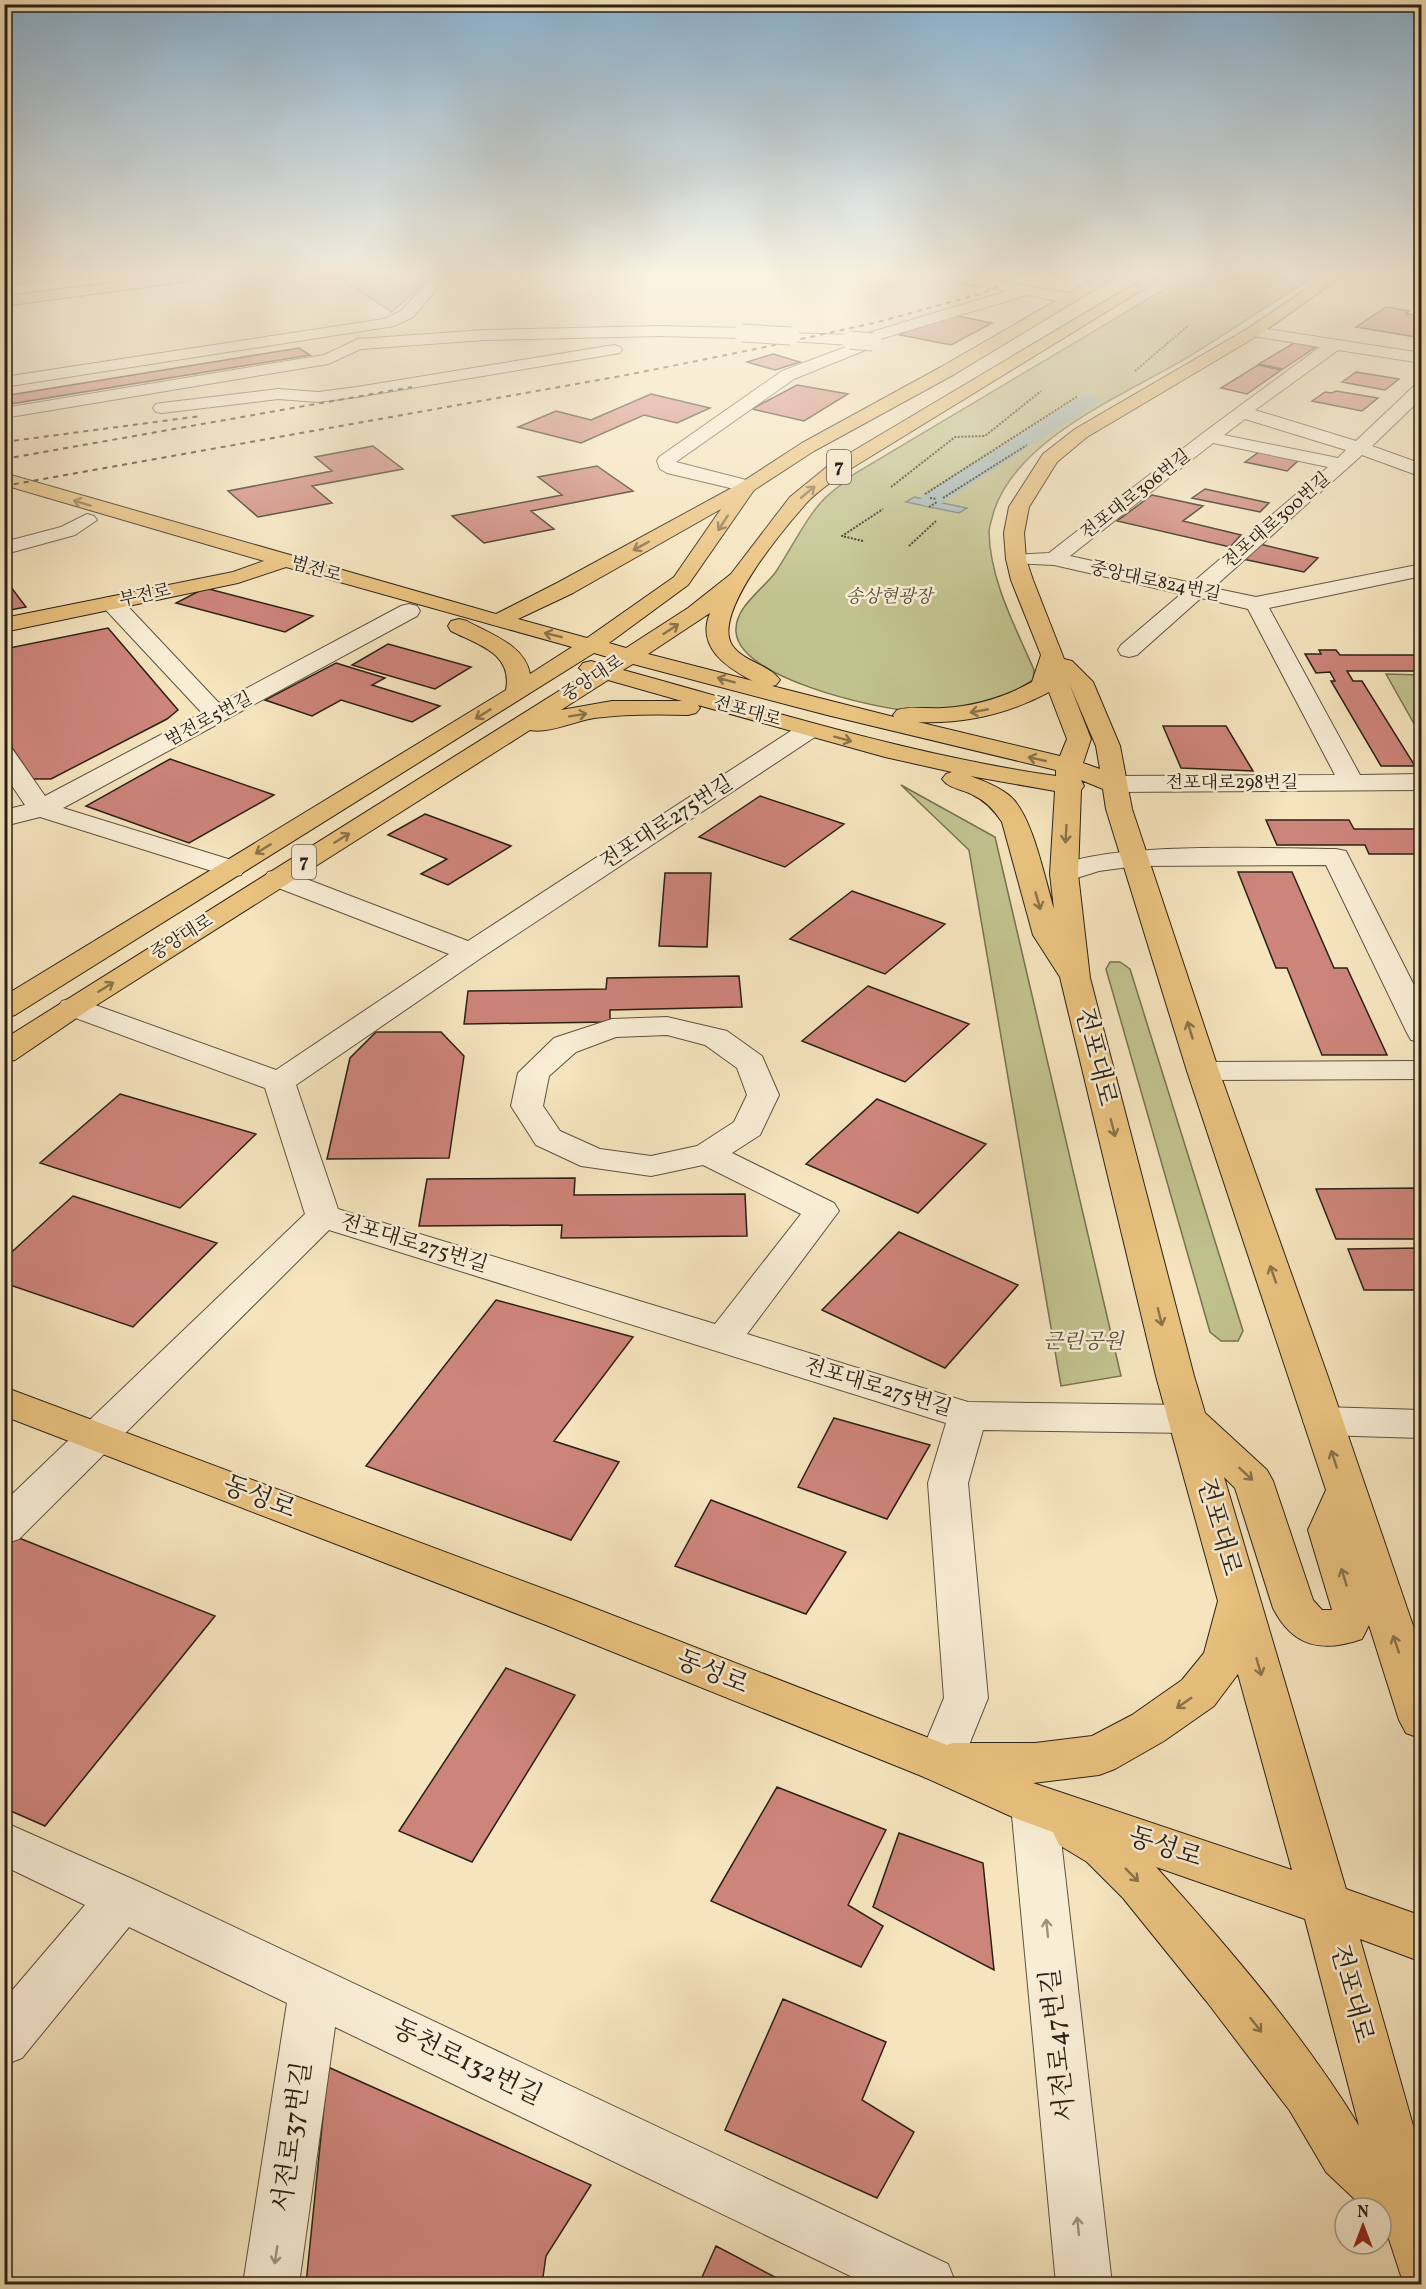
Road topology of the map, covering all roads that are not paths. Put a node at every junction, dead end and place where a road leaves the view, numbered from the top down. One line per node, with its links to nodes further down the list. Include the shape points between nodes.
1 (207, 384): 9 (street)
2 (407, 384): 10 (street, via 318,397 278,394)
3 (775, 384): 19 (street, via 666,460 674,469)
4 (924, 384): 19 (main road, 중앙대로 / 7, via 808,447)
5 (978, 384): 27 (main road, 중앙대로 / 7, one-way to 5, via 797,501 834,470)
6 (1165, 384): 23 (main road, 전포대로, via 1081,433 1050,458 1019,507 1014,533)
7 (1281, 384): 11 (street, 전포대로306번길)
8 (1422, 388): 15 (street, 전포대로300번길)
9 (89, 408): 12 (street); 13 (street)
10 (142, 411)
11 (1242, 412): 14 (street, 전포대로306번길); 15 (street)
12 (4, 413)
13 (4, 423)
14 (1209, 437): 16 (street); 24 (street, 전포대로306번길)
15 (1360, 448): 16 (street, 전포대로300번길); 17 (street)
16 (1342, 464): 28 (street, 전포대로300번길)
17 (1422, 471)
18 (4, 479): 25 (main road, 범전로, one-way to 18)
19 (747, 486): 32 (main road, one-way to 32); 35 (main road, 중앙대로 / 7, one-way to 35, via 681,581)
20 (42, 517): 21 (main road, 범전로); 22 (street)
21 (87, 520): 22 (street, via 68,531); 25 (main road, 범전로)
22 (7, 538)
23 (1016, 559): 24 (street, 중앙대로824번길); 38 (main road, 전포대로)
24 (1054, 560): 28 (street, 중앙대로824번길)
25 (273, 565): 29 (main road, 부전로, via 238,577); 31 (main road, 범전로); 32 (main road, 범전로)
26 (1422, 570): 30 (street, 중앙대로824번길)
27 (738, 578): 37 (main road, 중앙대로 / 7, one-way to 27, via 696,613); 43 (main road, via 716,624 727,655)
28 (1197, 591): 30 (street, 중앙대로824번길); 36 (street, 전포대로300번길)
29 (112, 603): 33 (main road, 부전로); 44 (street)
30 (1256, 604): 49 (street)
31 (409, 611): 34 (main road, 범전로); 44 (street, 범전로5번길)
32 (498, 621): 35 (main road, 범전로, one-way to 32)
33 (4, 625)
34 (459, 626): 39 (main road, 범전로); 41 (main road, via 509,653 519,667 521,681)
35 (592, 645): 37 (main road, 범전로); 39 (main road, 중앙대로 / 7)
36 (1129, 650)
37 (630, 655): 40 (main road, 중앙대로 / 7); 43 (main road, 전포대로, one-way to 37)
38 (1052, 656): 43 (main road, one-way to 43, via 1042,686 1003,706 925,716); 48 (main road, 전포대로, via 1056,680 1079,739); 51 (main road, via 1081,682 1108,746)
39 (568, 660): 40 (main road, 범전로); 41 (main road, 중앙대로 / 7)
40 (604, 672): 42 (main road, 전포대로); 45 (main road, 중앙대로 / 7)
41 (517, 693): 55 (main road, 중앙대로 / 7, one-way to 55)
42 (755, 714): 43 (main road, 전포대로); 45 (main road, one-way to 42, via 553,719 600,711 670,706)
43 (820, 714): 46 (main road, 전포대로, one-way to 46); 48 (main road, 전포대로, one-way to 43); 58 (street, 전포대로275번길)
44 (217, 715): 52 (street, 범전로5번길)
45 (502, 738): 57 (main road, 중앙대로 / 7, one-way to 45)
46 (894, 752): 48 (main road, 전포대로, via 1015,778); 59 (main road, one-way to 59, via 916,767 982,789 1003,803 1015,822 1047,935)
47 (4, 754): 52 (street)
48 (1069, 776): 51 (main road, 전포대로); 56 (main road, 전포대로, one-way to 56)
49 (1351, 782): 50 (street, 전포대로298번길); 51 (street, 전포대로298번길)
50 (1422, 782)
51 (1113, 784): 54 (main road)
52 (41, 809): 53 (street, 범전로5번길); 55 (street)
53 (4, 818)
54 (1136, 858): 56 (street, via 1095,863); 62 (street, via 1336,857); 65 (main road, one-way to 54)
55 (231, 869): 61 (main road, 중앙대로 / 7)
56 (1064, 874): 59 (main road, 전포대로)
57 (278, 878): 58 (street); 60 (main road, 중앙대로 / 7, one-way to 57)
58 (471, 952): 66 (street, 전포대로275번길)
59 (1075, 978): 72 (main road, 전포대로, one-way to 72)
60 (73, 1008): 63 (main road, 중앙대로 / 7); 66 (street)
61 (4, 1009)
62 (1422, 1033)
63 (4, 1053)
64 (1422, 1070): 65 (street)
65 (1203, 1071): 73 (main road, one-way to 65)
66 (279, 1082): 68 (street, 전포대로275번길)
67 (707, 1154): 67 (street, via 748,1128 763,1095 751,1063 716,1038 667,1026 612,1028 565,1045 534,1073 527,1106 548,1138 593,1159 651,1166); 69 (street, via 822,1211)
68 (323, 1216): 69 (street, 전포대로275번길); 75 (street)
69 (723, 1340): 71 (street, 전포대로275번길)
70 (4, 1401): 75 (main road, 동성로)
71 (968, 1416): 72 (street, 전포대로275번길); 80 (street, via 948,1484 966,1698)
72 (1188, 1419): 76 (main road, one-way to 76, via 1253,1481 1294,1608 1312,1627 1347,1627 1354,1609 1329,1530); 78 (main road, 전포대로)
73 (1322, 1421): 74 (street); 76 (main road, one-way to 73)
74 (1422, 1424)
75 (98, 1436): 77 (street); 80 (main road, 동성로, via 561,1613)
76 (1345, 1492): 79 (main road, one-way to 76)
77 (4, 1528)
78 (1239, 1600): 80 (main road, one-way to 80, via 1224,1660 1198,1693 1148,1728 1099,1755 1035,1763); 84 (main road, 전포대로, one-way to 84)
79 (1422, 1720)
80 (940, 1764): 81 (main road, 동성로)
81 (1034, 1805): 84 (main road, 동성로); 88 (main road, one-way to 88, via 1104,1847 1140,1883 1309,2093 1345,2153); 91 (street, 서전로47번길, one-way to 81)
82 (4, 1843): 83 (street, 동천로132번길)
83 (122, 1898): 86 (street, 동천로132번길); 87 (street)
84 (1326, 1905): 85 (main road, 동성로); 88 (main road, 전포대로)
85 (1422, 1939)
86 (315, 1990): 89 (street, 서전로37번길, one-way to 89); 90 (street, 동천로132번길)
87 (4, 2040)
88 (1416, 2237)
89 (271, 2284)
90 (928, 2284)
91 (1084, 2284)

